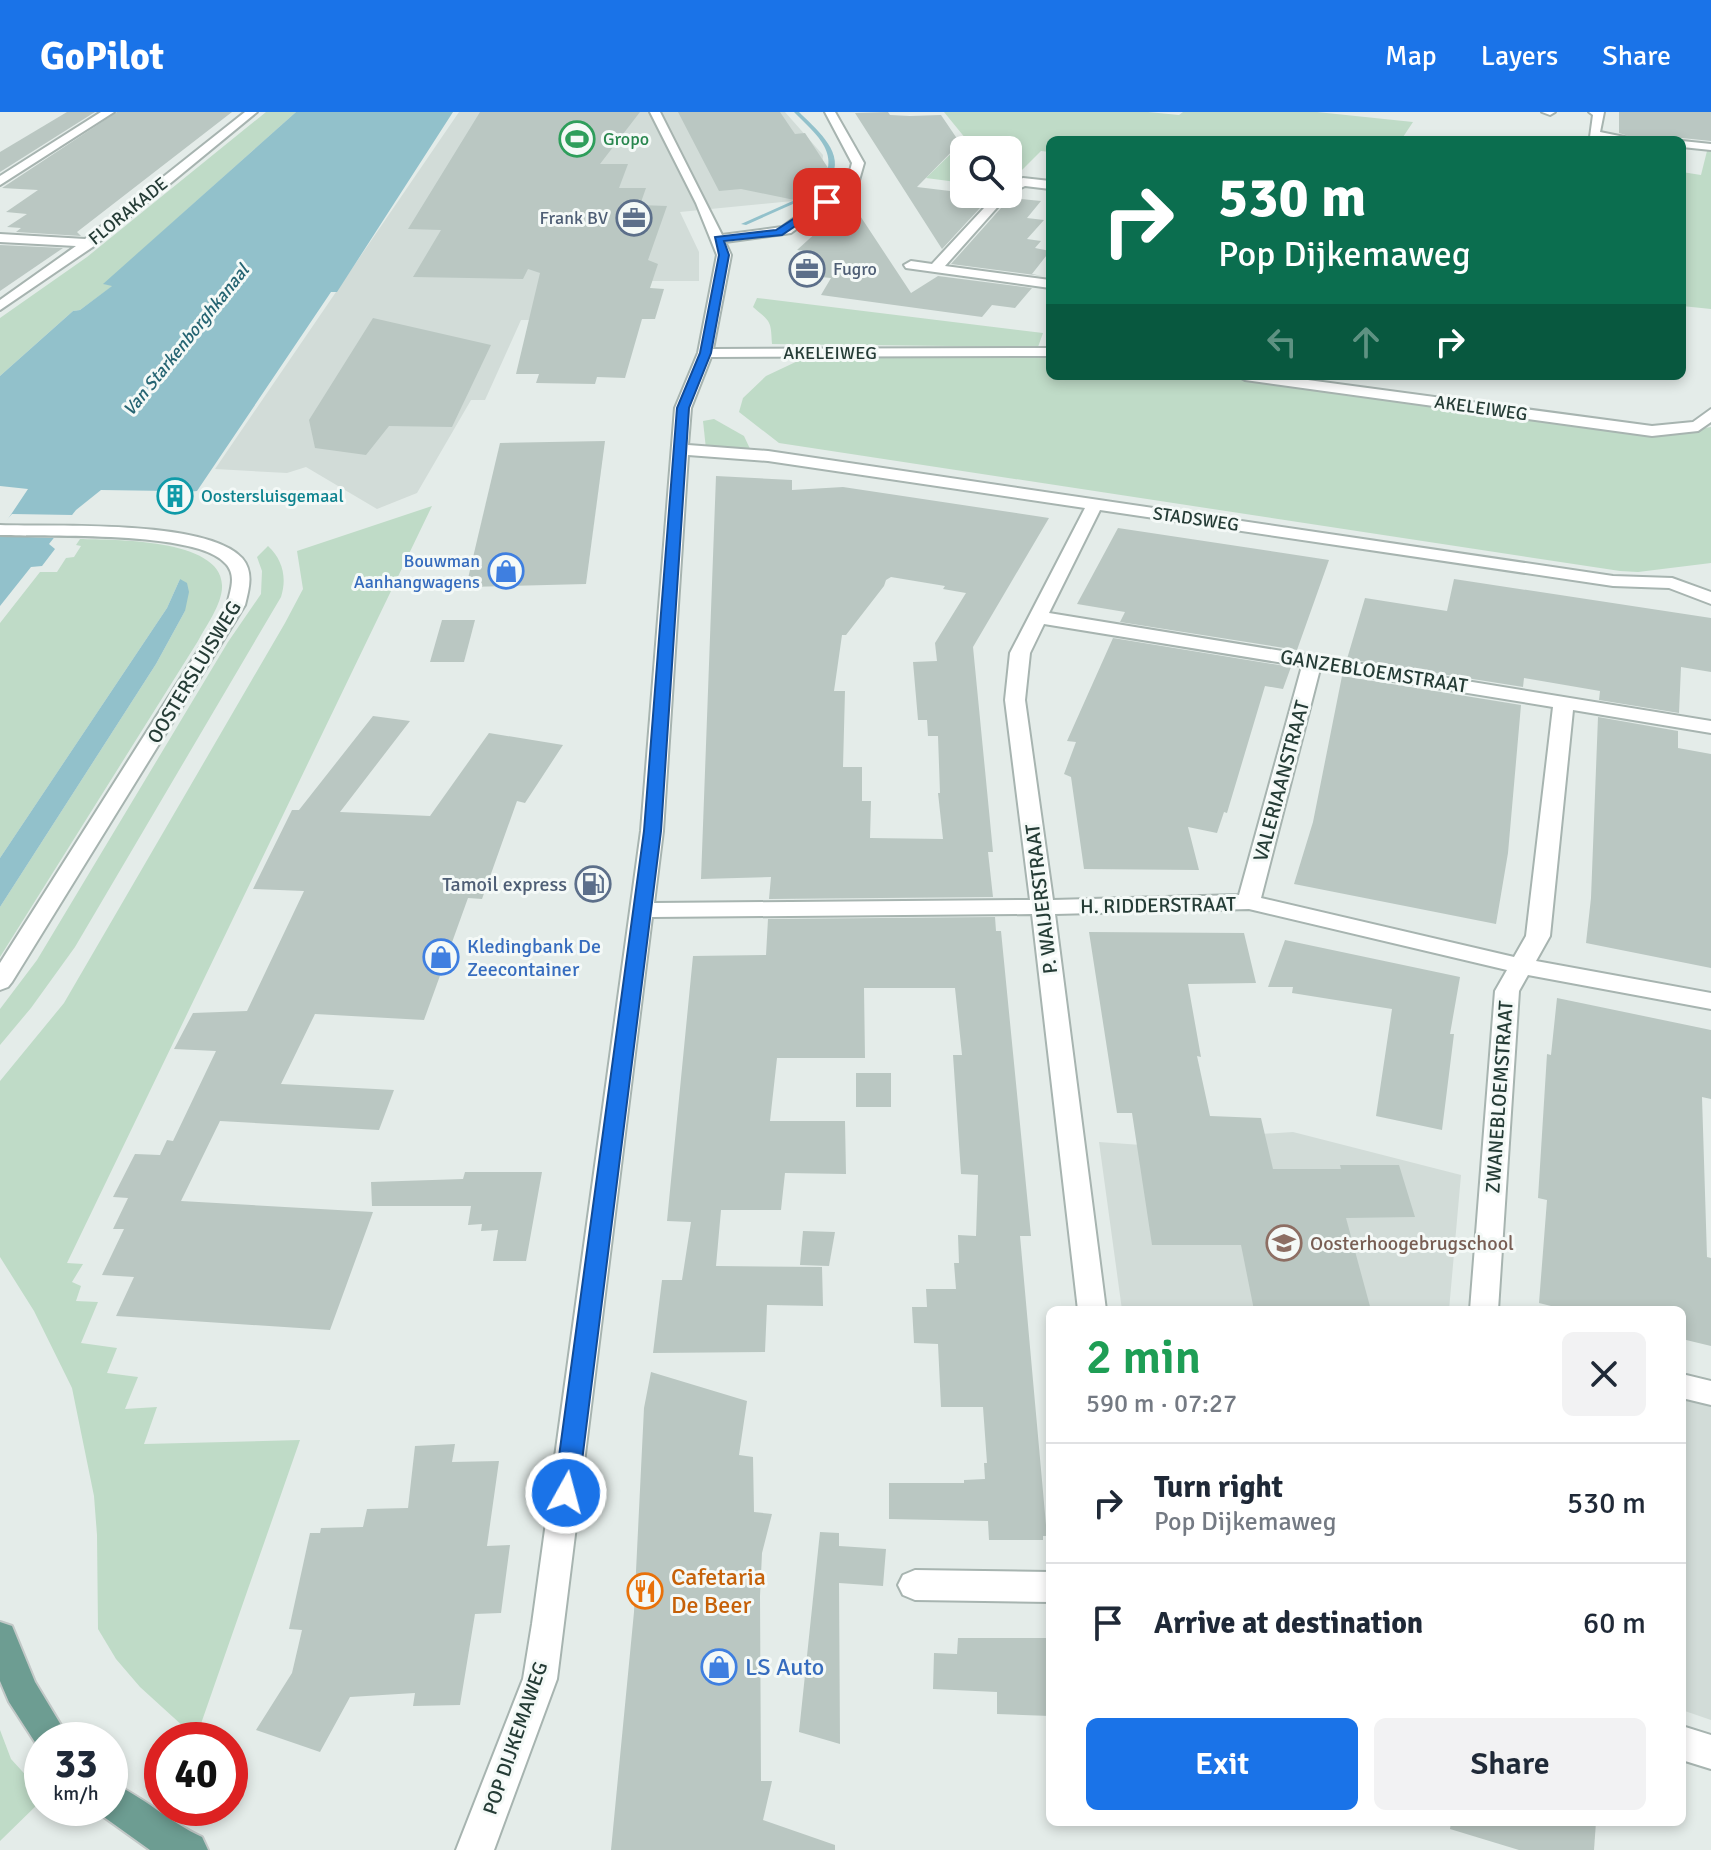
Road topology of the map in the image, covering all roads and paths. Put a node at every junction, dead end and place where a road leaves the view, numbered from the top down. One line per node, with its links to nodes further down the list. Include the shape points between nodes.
1 (109, 112): 9 (street)
2 (252, 112): 15 (street, FLORAKADE)
3 (655, 112): 14 (street)
4 (830, 112): 14 (street, via 858,163 854,181 786,230)
5 (1597, 112): 6 (street, via 1594,135)
6 (1602, 136)
7 (1686, 144): 8 (street)
8 (1711, 147)
9 (0, 181)
10 (1022, 183): 11 (street)
11 (1046, 185)
12 (991, 208): 17 (street)
13 (0, 238): 15 (street)
14 (718, 239): 21 (street, POP DIJKEMAWEG, via 724,255)
15 (89, 243): 19 (street, FLORAKADE)
16 (911, 265): 17 (street)
17 (934, 269): 18 (street)
18 (1046, 283)
19 (0, 306)
20 (1046, 352): 21 (street, AKELEIWEG)
21 (705, 353): 24 (street, POP DIJKEMAWEG, via 683,408)
22 (1275, 380): 23 (street, AKELEIWEG, via 1652,431 1698,426)
23 (1711, 414)
24 (678, 449): 25 (street, STADSWEG, via 768,456); 34 (street, POP DIJKEMAWEG)
25 (1095, 504): 27 (street, STADSWEG, via 1594,578 1672,583); 28 (street, P. WAIJERSTRAAT)
26 (0, 530): 36 (street, OOSTERSLUISWEG, via 198,541 235,562 243,582 236,605)
27 (1711, 599)
28 (1038, 617): 29 (street, GANZEBLOEMSTRAAT); 33 (street, P. WAIJERSTRAAT, via 1020,653 1015,700)
29 (1313, 660): 30 (street, GANZEBLOEMSTRAAT); 32 (street, VALERIAANSTRAAT)
30 (1564, 701): 31 (street, GANZEBLOEMSTRAAT); 35 (street, ZWANEBLOEMSTRAAT, via 1538,936)
31 (1711, 727)
32 (1249, 902): 33 (street, H. RIDDERSTRAAT); 35 (street, H. RIDDERSTRAAT)
33 (1042, 907): 34 (street, H. RIDDERSTRAAT); 38 (street, P. WAIJERSTRAAT)
34 (642, 910): 50 (street, POP DIJKEMAWEG, via 540,1679)
35 (1521, 966): 37 (street, H. RIDDERSTRAAT); 39 (street, ZWANEBLOEMSTRAAT, via 1507,991)
36 (0, 982)
37 (1711, 1001)
38 (1092, 1306)
39 (1484, 1306)
40 (1686, 1387): 41 (street)
41 (1711, 1393)
42 (915, 1585): 43 (street)
43 (1046, 1587)
44 (0, 1637): 45 (main road, via 21,1691)
45 (41, 1722)
46 (1686, 1744): 47 (street)
47 (1711, 1752)
48 (128, 1813): 49 (main road)
49 (189, 1850)
50 (475, 1850)

